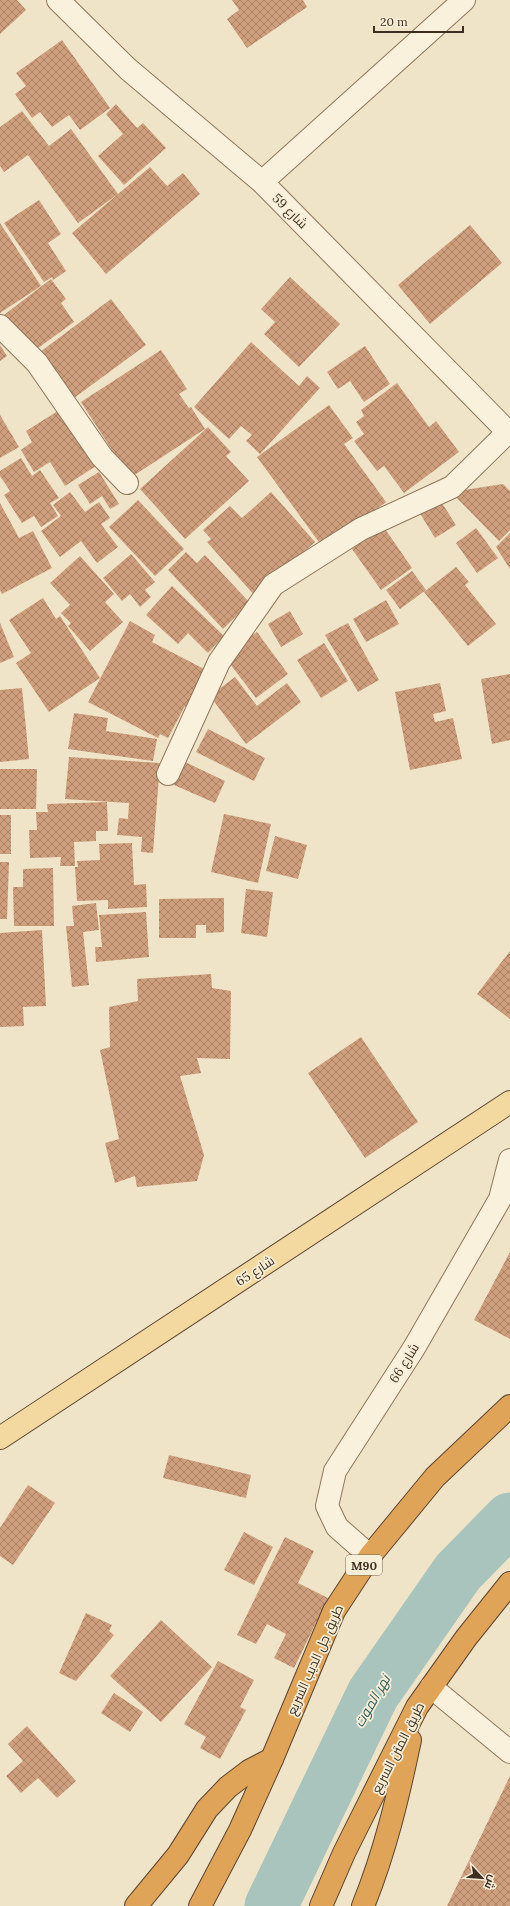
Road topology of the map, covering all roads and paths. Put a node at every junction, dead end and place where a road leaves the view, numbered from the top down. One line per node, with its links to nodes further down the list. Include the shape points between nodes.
1 (58, 0): 3 (street, شارع 59, via 128,69)
2 (464, 0): 3 (street)
3 (262, 182): 5 (street, شارع 59)
4 (0, 326): 6 (street, via 37,363 102,457)
5 (509, 433): 7 (street, via 452,487 361,529 273,585 219,662)
6 (127, 483)
7 (168, 774)
8 (510, 1102): 11 (main road, شارع 65)
9 (510, 1160): 12 (street, شارع 66, via 500,1199 414,1348 336,1471 327,1506 337,1527)
10 (510, 1406): 12 (highway, طريق جل الديب السريع / M90, via 436,1477)
11 (0, 1438)
12 (370, 1556): 17 (highway, طريق جل الديب السريع / M90, via 334,1611)
13 (510, 1582): 14 (highway, طريق المتن السريع)
14 (431, 1687): 15 (highway, طريق المتن السريع); 16 (street)
15 (417, 1707): 20 (highway, طريق المتن السريع, via 344,1853); 21 (highway, via 393,1818)
16 (510, 1752)
17 (272, 1759): 18 (highway, via 249,1771 228,1787 207,1809 178,1855); 19 (highway, M90, via 240,1830)
18 (136, 1906)
19 (200, 1906)
20 (321, 1906)
21 (363, 1906)

